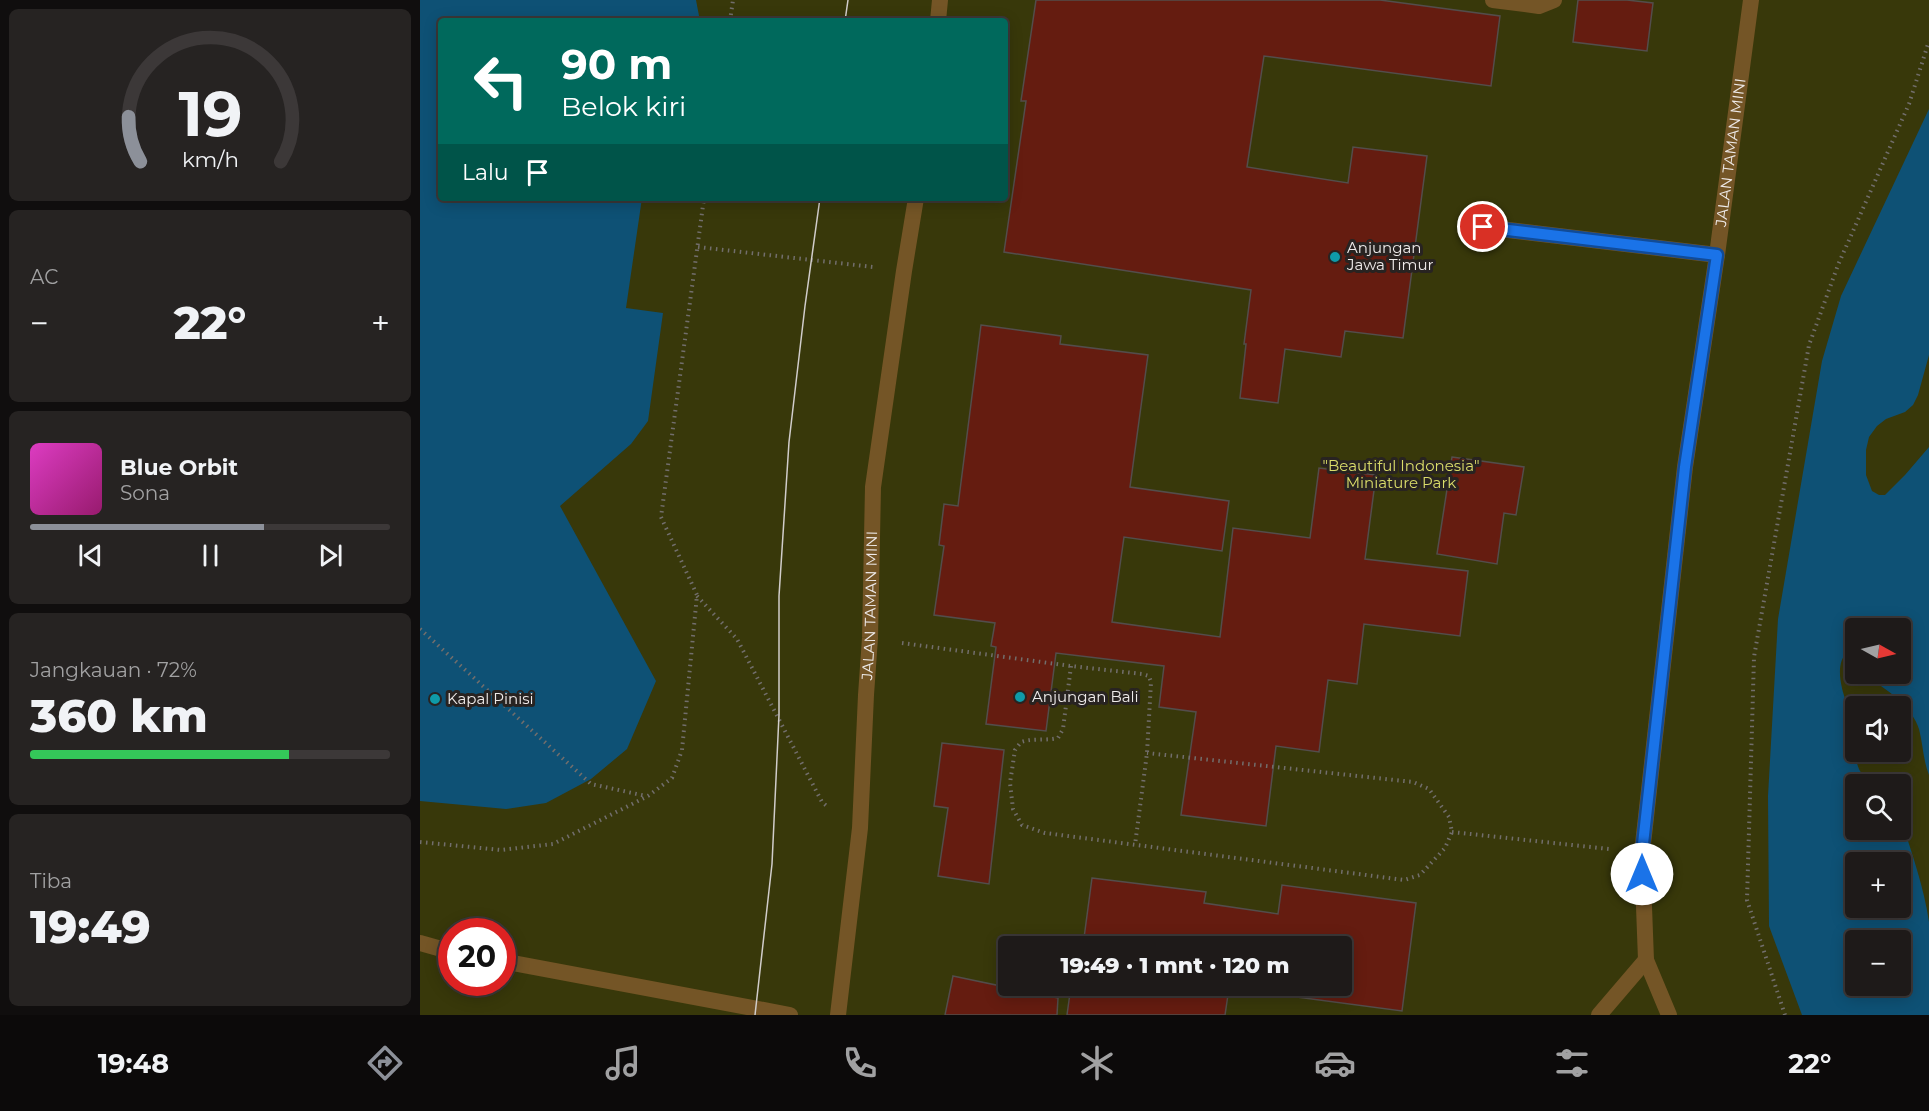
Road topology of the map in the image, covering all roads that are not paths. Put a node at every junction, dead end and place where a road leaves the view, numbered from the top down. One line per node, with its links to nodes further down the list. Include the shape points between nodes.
1 (940, 0): 5 (lane)
2 (1493, 0): 3 (lane, via 1539,6)
3 (1554, 0)
4 (1751, 0): 8 (lane, JALAN TAMAN MINI)
5 (938, 18)
6 (916, 201): 15 (lane, JALAN TAMAN MINI, via 873,487 860,828)
7 (1483, 227): 8 (lane)
8 (1717, 255): 11 (lane, JALAN TAMAN MINI, via 1685,467 1642,853)
9 (420, 943): 10 (lane)
10 (438, 948)
11 (1646, 960): 16 (lane); 17 (lane, JALAN TAMAN MINI)
12 (516, 964): 13 (lane)
13 (735, 1010): 14 (lane)
14 (790, 1015)
15 (838, 1015)
16 (1599, 1015)
17 (1669, 1015)

